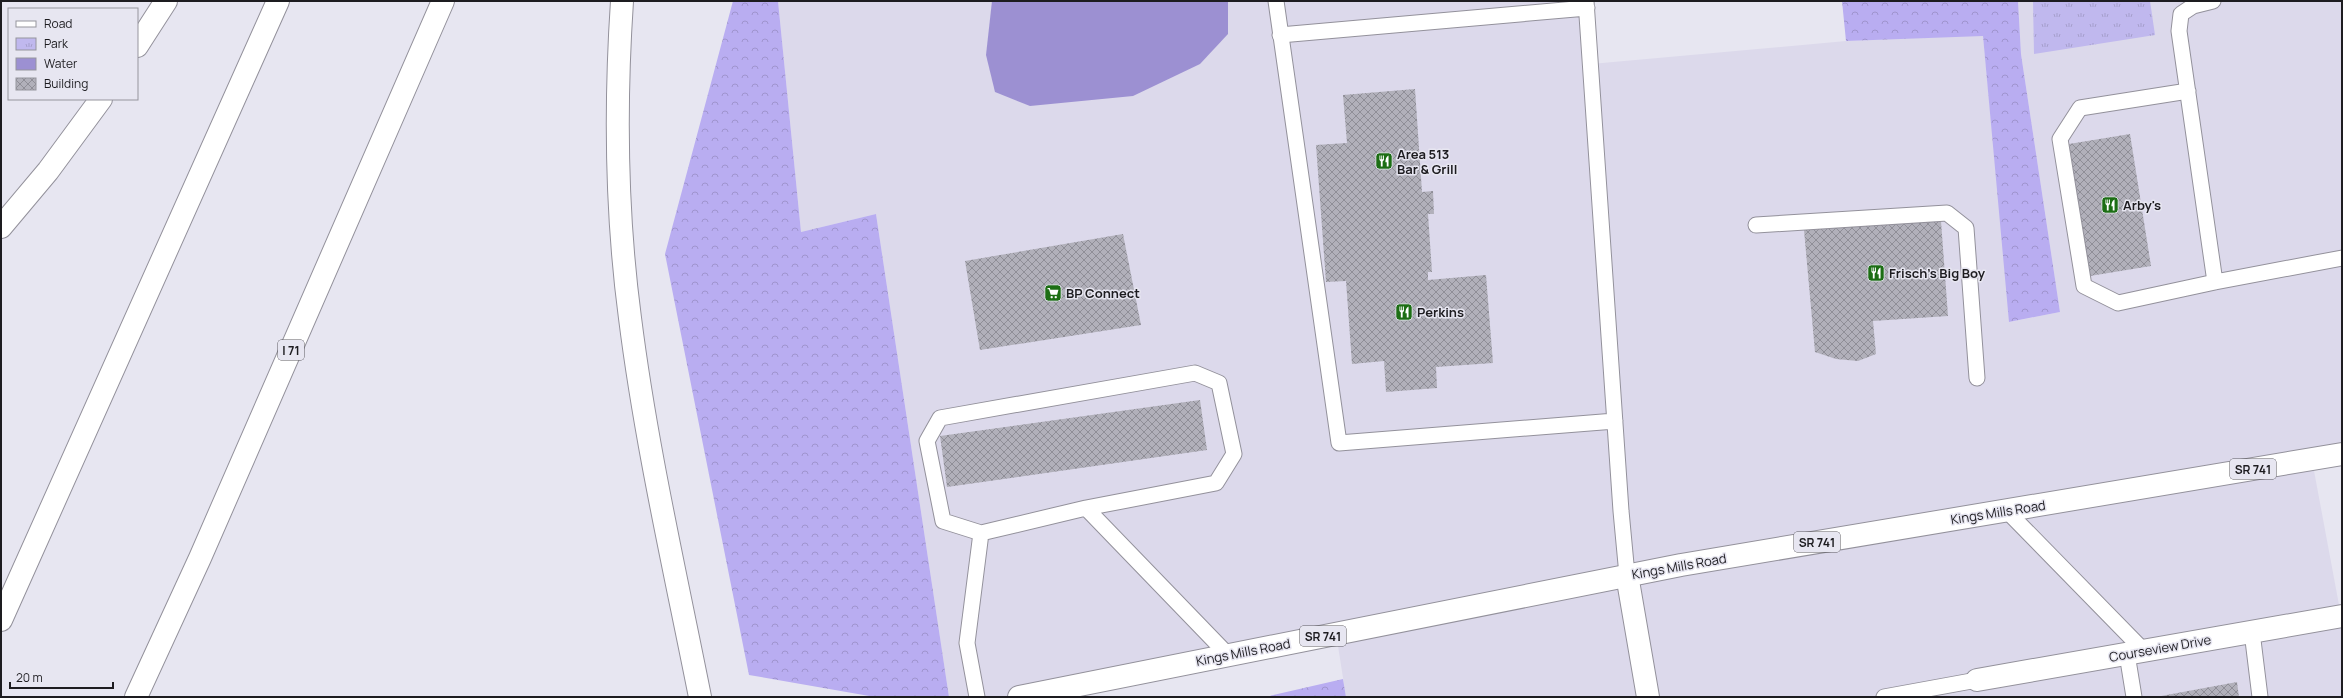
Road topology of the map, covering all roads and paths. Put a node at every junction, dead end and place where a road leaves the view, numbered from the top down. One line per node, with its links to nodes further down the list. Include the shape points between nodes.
1 (166, 1): 9 (main road)
2 (278, 1): 24 (main road)
3 (443, 1): 30 (main road, I 71, via 200,558)
4 (622, 1): 31 (main road, via 617,114 622,242 630,319 657,483)
5 (1276, 1): 8 (lane)
6 (2213, 1): 10 (lane, via 2193,6 2181,14 2179,31)
7 (1587, 5): 8 (lane); 17 (lane)
8 (1280, 35): 17 (lane, via 1339,443)
9 (138, 44)
10 (2188, 91): 15 (lane); 15 (lane, via 2080,108 2060,139 2084,286 2118,303)
11 (100, 100): 13 (main road, via 48,171)
12 (1756, 225): 16 (lane, via 1947,213 1966,228)
13 (1, 227)
14 (2342, 258): 15 (lane)
15 (2215, 282)
16 (1977, 378)
17 (1614, 421): 22 (lane)
18 (2342, 454): 20 (main road, Kings Mills Road / SR 741)
19 (1086, 508): 21 (lane); 21 (lane, via 1216,483 1234,454 1219,383 1195,373 940,418 927,441 943,521); 27 (lane)
20 (2006, 510): 22 (main road, Kings Mills Road / SR 741); 26 (lane)
21 (981, 533): 32 (lane, via 967,643)
22 (1627, 575): 27 (main road, Kings Mills Road / SR 741); 34 (main road)
23 (2342, 616): 25 (main road, Courseview Drive)
24 (1, 620)
25 (2252, 632): 26 (main road, Courseview Drive); 37 (lane)
26 (2136, 653): 28 (main road, Courseview Drive); 36 (lane)
27 (1228, 655): 33 (main road, Kings Mills Road / SR 741)
28 (1977, 680): 29 (lane)
29 (1906, 695): 35 (lane)
30 (136, 697)
31 (700, 697)
32 (977, 697)
33 (1019, 697)
34 (1648, 697)
35 (1884, 697)
36 (2134, 697)
37 (2260, 697)

